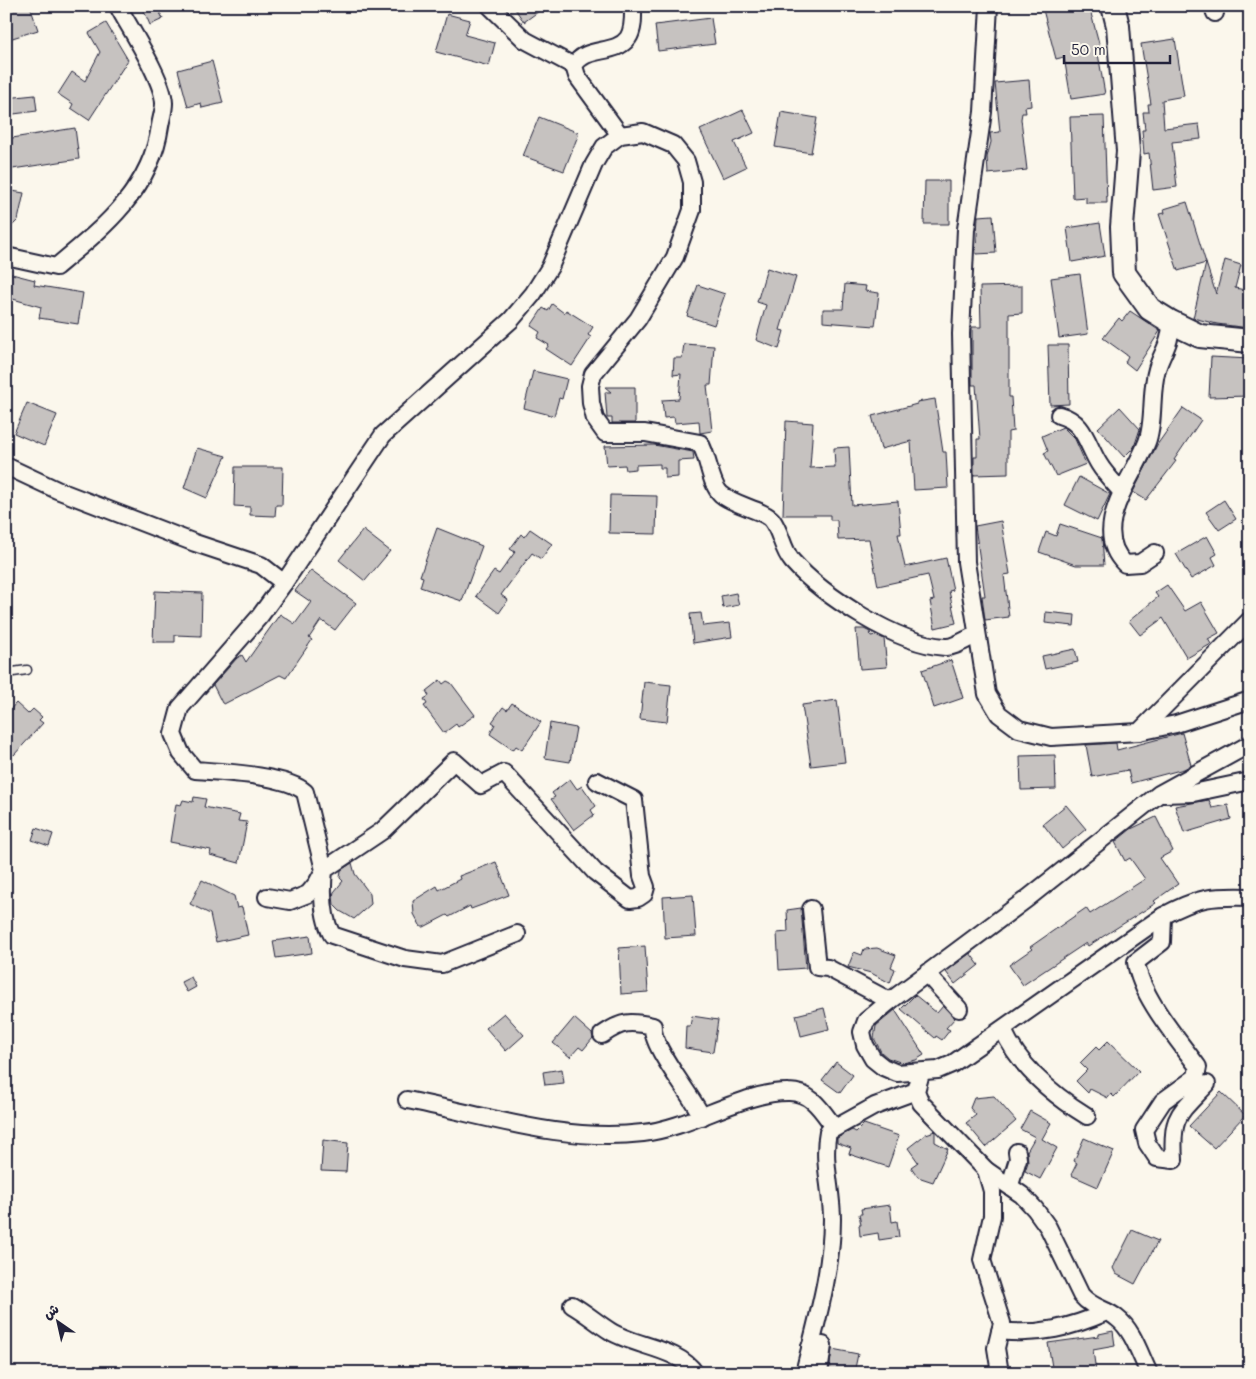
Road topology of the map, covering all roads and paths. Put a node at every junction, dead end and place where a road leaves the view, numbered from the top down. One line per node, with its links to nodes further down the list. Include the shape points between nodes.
1 (118, 6): 8 (street, via 154,74 164,102 150,165 133,195 99,232 56,268)
2 (490, 6): 6 (street, via 524,40)
3 (633, 6): 6 (street, via 632,30 628,38 620,44 586,54)
4 (989, 6): 17 (street, via 983,112 966,229 961,334 966,562)
5 (1113, 6): 9 (street, via 1122,64 1128,151 1122,227 1124,273 1150,308)
6 (574, 66): 7 (street, via 576,76)
7 (620, 135): 15 (street, via 604,147 594,164 550,267 533,294 511,320 383,435); 17 (street, via 643,132 673,145 686,161 692,210 675,257 638,319 593,374 590,386 595,419 605,433 645,432 700,443 712,479 722,495 771,519 790,559 809,578 881,627 946,648)
8 (6, 256)
9 (1171, 322): 10 (street, via 1200,336); 13 (street, via 1171,338 1157,370 1148,440)
10 (1250, 341)
11 (1059, 414): 13 (street, via 1071,418 1080,427 1100,466)
12 (6, 466): 15 (street, via 58,490 261,566)
13 (1122, 492): 14 (street, via 1112,519 1114,554 1125,564 1140,562)
14 (1155, 553)
15 (284, 583): 26 (street, via 260,616 180,708 173,734 181,753 195,770 297,785 305,792)
16 (1250, 620): 21 (street)
17 (976, 635): 21 (street, via 987,694 999,714 1019,729 1051,737)
18 (27, 670): 19 (lane)
19 (6, 672)
20 (1250, 700): 21 (street, via 1176,724)
21 (1139, 732)
22 (1250, 744): 25 (street)
23 (1250, 781): 25 (street, via 1193,793)
24 (597, 782): 26 (street, via 634,800 646,887 638,898 630,898 595,872 504,773 481,785 454,761 382,830)
25 (1160, 794): 32 (street)
26 (324, 870): 27 (street, via 308,894 290,901); 31 (street, via 326,925 332,935 405,960 442,964)
27 (267, 897)
28 (1250, 897): 30 (street, via 1200,898)
29 (811, 909): 33 (street, via 817,967 828,968)
30 (1163, 916): 35 (street); 38 (street, via 1162,942 1136,962 1138,974 1198,1067 1196,1077 1163,1101 1144,1130 1147,1143 1157,1158 1174,1160 1173,1136 1177,1116)
31 (517, 934)
32 (927, 974): 33 (street); 34 (street)
33 (890, 1001): 37 (street, via 866,1021 862,1032 865,1045 873,1059 883,1067 897,1073)
34 (959, 1009)
35 (1003, 1030): 37 (street, via 952,1064); 41 (street, via 1009,1043 1037,1077 1060,1099)
36 (602, 1035): 42 (street, via 627,1022 653,1026 656,1044 695,1101)
37 (921, 1073): 39 (street)
38 (1207, 1084)
39 (916, 1091): 43 (street, via 875,1106); 45 (street, via 930,1114)
40 (407, 1100): 42 (street, via 466,1111 485,1119 581,1135 642,1133 673,1128)
41 (1087, 1116)
42 (702, 1117): 43 (street, via 754,1098 789,1092 814,1100)
43 (834, 1127): 50 (street, via 828,1132 826,1144 832,1218 830,1256)
44 (1017, 1152): 46 (street)
45 (986, 1170): 46 (street); 49 (street, via 992,1191 992,1216 982,1260 998,1306 1002,1323)
46 (1010, 1185): 48 (street, via 1048,1227 1081,1295 1088,1304)
47 (572, 1305): 51 (street, via 611,1331 644,1346 678,1356)
48 (1107, 1312): 49 (street, via 1046,1332); 55 (street, via 1127,1328)
49 (1000, 1331): 54 (street, via 996,1348)
50 (810, 1347): 52 (street); 53 (street, via 823,1345)
51 (696, 1373)
52 (804, 1373)
53 (818, 1373)
54 (1000, 1373)
55 (1149, 1373)

